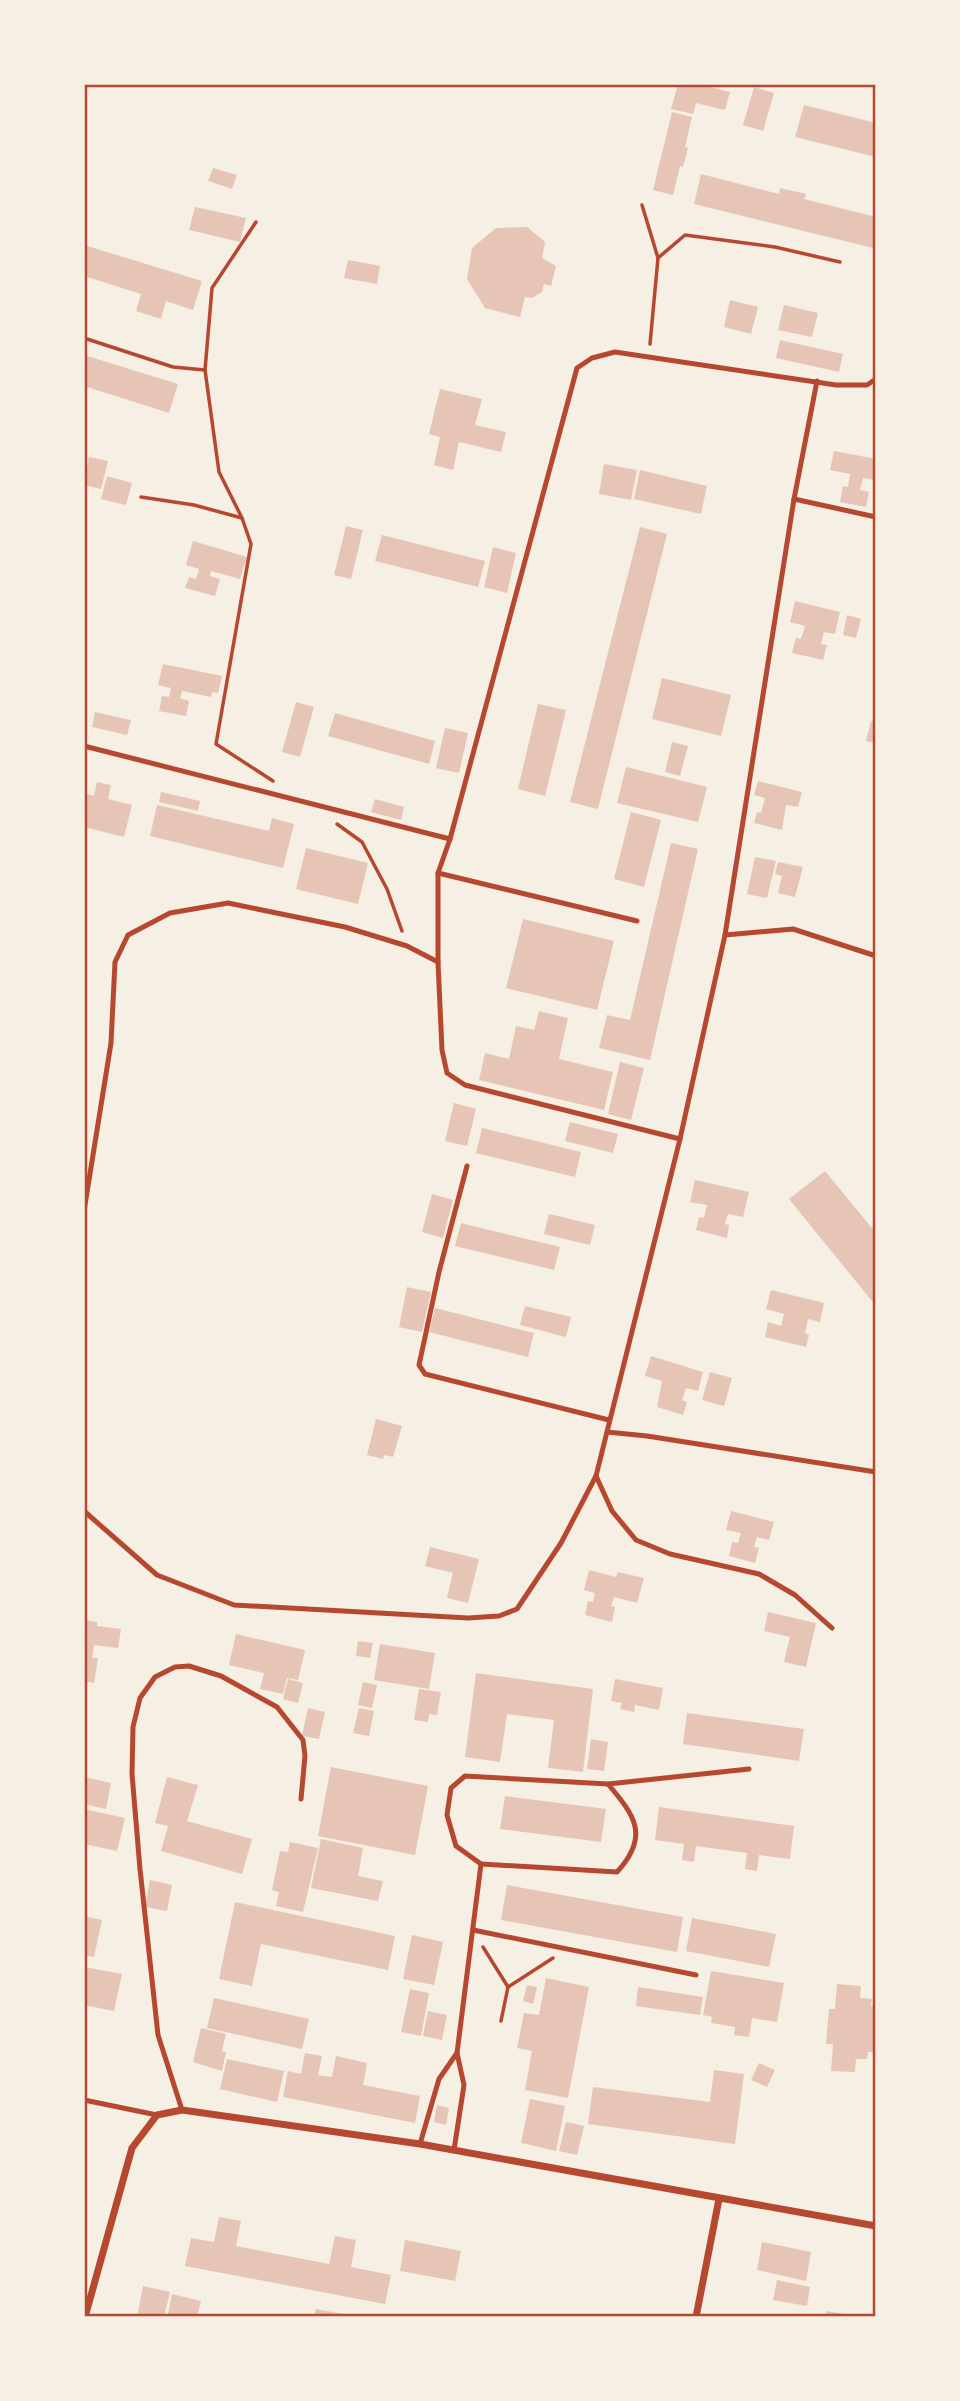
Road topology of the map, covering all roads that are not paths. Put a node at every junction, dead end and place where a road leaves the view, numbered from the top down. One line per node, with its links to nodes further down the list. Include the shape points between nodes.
1 (876, 379): 2 (lane, via 867,385)
2 (817, 381): 3 (lane); 6 (lane, via 615,352 577,368)
3 (794, 499): 4 (lane); 9 (lane)
4 (876, 517)
5 (84, 746): 6 (lane)
6 (450, 839): 7 (lane)
7 (438, 873): 8 (lane); 11 (lane)
8 (637, 921)
9 (725, 935): 10 (lane, via 793,929); 12 (lane)
10 (876, 956)
11 (438, 962): 12 (lane, via 447,1073 465,1084); 14 (lane, via 407,946 345,927 228,903 170,913 128,934 115,962 111,1043)
12 (680, 1139): 15 (lane)
13 (467, 1166): 15 (lane, via 419,1365 425,1374)
14 (84, 1211)
15 (609, 1420): 16 (lane)
16 (607, 1432): 17 (lane); 18 (lane)
17 (876, 1472)
18 (596, 1476): 19 (lane, via 561,1543 517,1609 499,1616 234,1605 157,1576); 20 (lane, via 612,1511 636,1540 670,1554 759,1574 795,1595)
19 (84, 1511)
20 (832, 1628)
21 (749, 1769): 22 (lane)
22 (608, 1784): 24 (lane, via 631,1811 637,1835 630,1858 617,1872); 24 (lane, via 465,1776 451,1788 447,1815 456,1846)
23 (301, 1799): 29 (lane, via 303,1740 277,1707 221,1676 189,1666 155,1676 140,1698 133,1727 132,1774 158,2035)
24 (481, 1864): 25 (lane)
25 (473, 1930): 26 (lane); 27 (lane)
26 (696, 1975)
27 (457, 2053): 31 (lane, via 439,2079); 32 (lane, via 464,2085)
28 (84, 2100): 30 (lane)
29 (182, 2110): 30 (street); 31 (street)
30 (157, 2115): 35 (street, via 132,2148)
31 (420, 2144): 32 (street)
32 (454, 2150): 33 (street)
33 (719, 2199): 34 (street); 36 (street)
34 (876, 2226)
35 (85, 2317)
36 (696, 2317)

